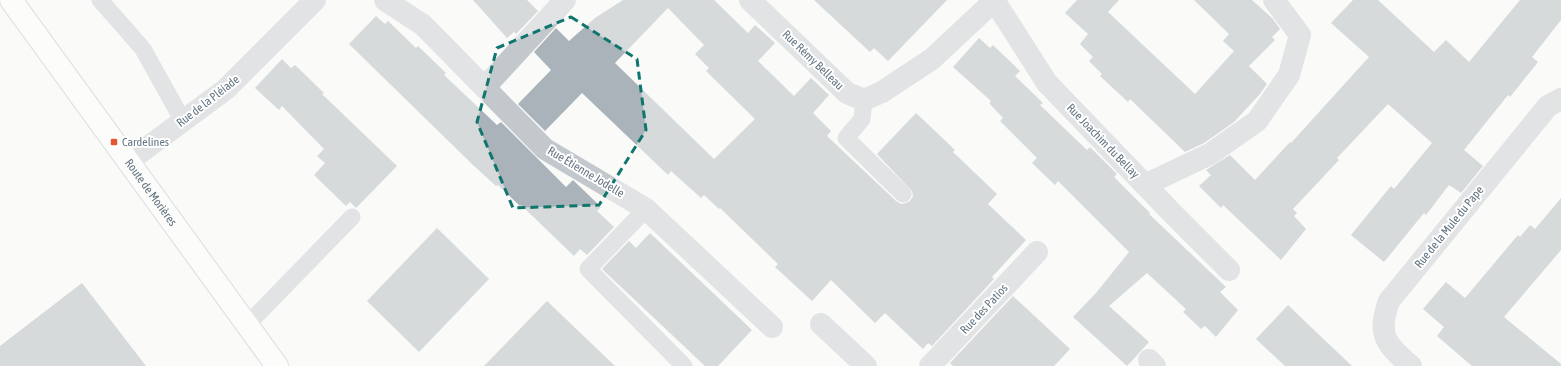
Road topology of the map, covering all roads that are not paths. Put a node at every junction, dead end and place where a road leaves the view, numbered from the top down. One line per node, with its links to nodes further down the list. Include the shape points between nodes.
1 (12, 0): 13 (main road, Route de Morières)
2 (100, 0): 12 (lane, via 143,50)
3 (314, 0): 12 (street, Rue de la Pléiade, via 226,89)
4 (385, 0): 9 (street, Rue Étienne Jodelle, via 423,25)
5 (565, 0): 9 (street)
6 (750, 0): 11 (street, Rue Rémy Belleau, via 847,93)
7 (994, 0): 11 (street, via 932,59 882,92); 14 (street, Rue Joachim du Bellay, via 1047,83)
8 (1274, 0): 14 (street, via 1300,35 1290,75 1257,121 1210,154)
9 (485, 87): 16 (street, Rue Étienne Jodelle, via 545,149)
10 (1561, 99): 27 (street, Rue de la Mule du Pape, via 1548,106 1389,301 1383,317 1384,336 1398,355)
11 (864, 100): 15 (lane, via 862,119 846,138)
12 (183, 121): 13 (street, Rue de la Pléiade)
13 (128, 161): 21 (main road, Route de Morières)
14 (1145, 185): 19 (street, Rue Joachim du Bellay)
15 (903, 194)
16 (646, 208): 22 (street, Rue Étienne Jodelle); 24 (lane, via 588,269)
17 (352, 217): 21 (lane)
18 (1037, 252): 26 (street, Rue des Patios)
19 (1229, 270)
20 (821, 324): 25 (street)
21 (248, 325): 23 (main road, Route de Morières)
22 (772, 326)
23 (277, 366)
24 (684, 366)
25 (866, 366)
26 (930, 366)
27 (1411, 366)

